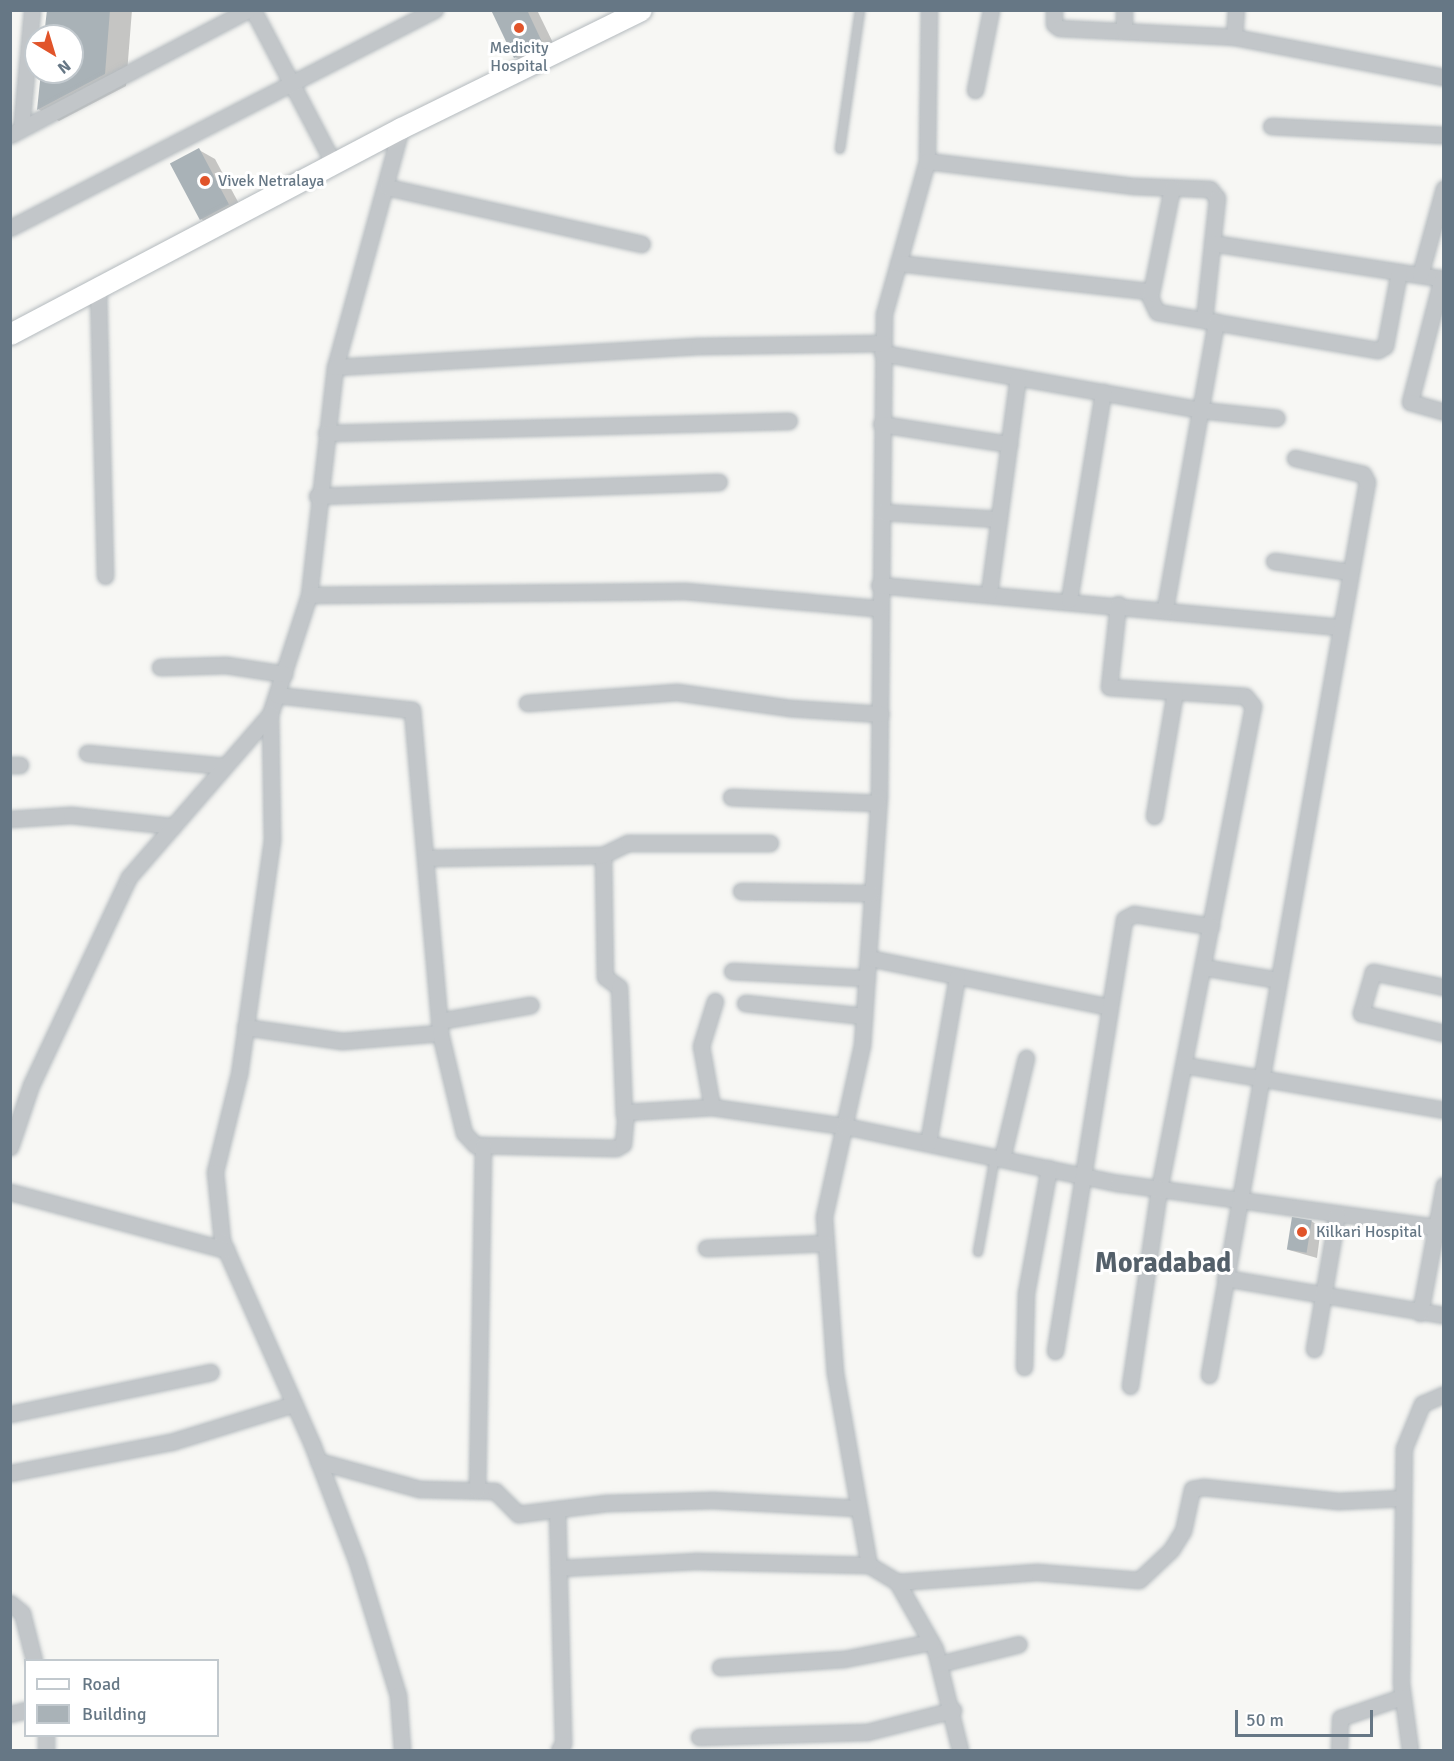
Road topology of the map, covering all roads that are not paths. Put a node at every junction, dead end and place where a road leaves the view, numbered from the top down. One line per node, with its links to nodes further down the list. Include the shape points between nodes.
1 (32, 10): 19 (street)
2 (248, 10): 19 (street)
3 (253, 10): 15 (street)
4 (435, 10): 15 (street)
5 (641, 10): 18 (main road)
6 (860, 10): 21 (lane)
7 (929, 10): 22 (street)
8 (991, 10): 16 (street)
9 (1054, 10): 12 (street, via 1054,24 1059,28)
10 (1124, 10): 12 (street)
11 (1236, 10): 13 (street)
12 (1124, 31): 13 (street)
13 (1234, 37): 14 (street)
14 (1443, 77)
15 (293, 87): 23 (street); 27 (street)
16 (975, 90)
17 (1271, 126): 20 (street)
18 (401, 128): 23 (main road); 24 (street)
19 (16, 132)
20 (1443, 135)
21 (840, 149)
22 (927, 161): 25 (street); 30 (street)
23 (334, 164): 34 (main road)
24 (387, 187): 29 (street); 39 (street)
25 (1172, 188): 28 (street, via 1215,192); 35 (street)
26 (1443, 188): 32 (street)
27 (10, 228)
28 (1212, 243): 31 (street); 36 (street)
29 (642, 244)
30 (898, 263): 35 (street); 38 (street, via 884,314)
31 (1400, 272): 32 (street); 36 (street, via 1382,349)
32 (1420, 275): 33 (street)
33 (1442, 279): 43 (street, via 1410,402)
34 (98, 288): 37 (main road); 56 (street)
35 (1151, 293): 36 (street, via 1157,312)
36 (1210, 320): 42 (street)
37 (10, 334)
38 (882, 348): 39 (street, via 698,346); 40 (street); 46 (street)
39 (335, 367): 47 (street)
40 (1018, 377): 41 (street); 48 (street)
41 (1103, 392): 42 (street); 60 (street)
42 (1201, 410): 44 (street); 63 (street)
43 (1443, 412)
44 (1277, 418)
45 (789, 421): 47 (street)
46 (881, 424): 48 (street); 52 (street)
47 (326, 433): 51 (street)
48 (1009, 444): 53 (street)
49 (1295, 458): 55 (street, via 1366,478)
50 (719, 482): 51 (street)
51 (317, 496): 59 (street)
52 (883, 512): 53 (street); 57 (street)
53 (999, 519): 58 (street)
54 (1274, 561): 55 (street)
55 (1350, 572): 64 (street)
56 (105, 576)
57 (879, 585): 58 (street); 62 (street)
58 (988, 593): 60 (street)
59 (309, 595): 62 (street, via 685,591); 66 (street)
60 (1070, 600): 61 (street)
61 (1118, 604): 63 (street); 67 (street, via 1109,687)
62 (878, 608): 71 (street)
63 (1165, 608): 64 (street)
64 (1340, 627): 90 (street)
65 (160, 667): 66 (street, via 226,665)
66 (284, 674): 68 (street)
67 (1175, 692): 76 (street); 84 (street, via 1245,696 1253,701)
68 (277, 695): 70 (street); 81 (street, via 412,710)
69 (527, 703): 71 (street, via 677,692 789,708)
70 (270, 714): 73 (street); 97 (street, via 272,840)
71 (881, 714): 75 (street)
72 (87, 753): 73 (street)
73 (224, 766): 78 (street)
74 (731, 797): 75 (street)
75 (878, 803): 83 (street)
76 (1154, 816)
77 (10, 819): 78 (street, via 71,815)
78 (173, 826): 109 (street, via 129,877 31,1085)
79 (770, 843): 80 (street, via 628,843)
80 (603, 855): 81 (street); 105 (street, via 605,977 619,987)
81 (425, 858): 98 (street)
82 (741, 891): 83 (street)
83 (871, 893): 85 (street)
84 (1211, 926): 86 (street); 95 (street, via 1127,915)
85 (869, 958): 88 (street); 89 (street)
86 (1203, 967): 90 (street); 101 (street)
87 (732, 971): 89 (street)
88 (957, 976): 95 (street); 107 (street)
89 (867, 978): 96 (street)
90 (1278, 980): 102 (street)
91 (1443, 987): 99 (street, via 1373,972 1361,1013)
92 (715, 1001): 103 (street, via 701,1046)
93 (745, 1003): 96 (street)
94 (531, 1005): 98 (street)
95 (1109, 1007): 112 (street)
96 (864, 1016): 106 (street)
97 (245, 1027): 98 (street, via 342,1041); 121 (street, via 215,1172)
98 (439, 1027): 108 (street, via 464,1133 468,1141)
99 (1443, 1033)
100 (1026, 1058): 110 (street)
101 (1184, 1065): 102 (street); 114 (street)
102 (1260, 1079): 104 (street); 116 (street)
103 (712, 1107): 105 (street, via 630,1110); 106 (street)
104 (1443, 1110)
105 (624, 1115): 108 (street, via 623,1144 616,1148)
106 (844, 1126): 107 (street); 119 (street, via 824,1217)
107 (928, 1143): 110 (street)
108 (483, 1145): 138 (street)
109 (10, 1147)
110 (998, 1157): 111 (street); 122 (lane)
111 (1049, 1168): 112 (street); 129 (street, via 1026,1293)
112 (1081, 1175): 114 (street); 128 (street)
113 (1443, 1185): 118 (street)
114 (1159, 1189): 116 (street); 132 (street)
115 (10, 1192): 121 (street)
116 (1238, 1200): 117 (street); 123 (street)
117 (1337, 1214): 118 (street); 124 (street)
118 (1439, 1227): 125 (street)
119 (825, 1243): 120 (street); 140 (street, via 835,1372)
120 (706, 1248)
121 (226, 1250): 134 (street)
122 (978, 1252)
123 (1225, 1278): 124 (street); 131 (street)
124 (1323, 1294): 125 (street); 127 (street)
125 (1420, 1313): 126 (street)
126 (1443, 1316)
127 (1314, 1349)
128 (1055, 1351)
129 (1024, 1367)
130 (211, 1372): 135 (street)
131 (1209, 1375)
132 (1130, 1386)
133 (1443, 1394): 139 (street, via 1422,1404 1412,1419 1404,1449)
134 (294, 1404): 136 (street); 137 (street, via 171,1442)
135 (10, 1414)
136 (318, 1461): 138 (street, via 420,1490); 154 (street, via 398,1695)
137 (10, 1473)
138 (477, 1490): 141 (street, via 495,1491 518,1514)
139 (1403, 1498): 144 (street, via 1338,1501 1203,1486 1192,1488 1183,1531 1171,1550 1139,1580 1037,1572); 151 (street)
140 (859, 1508): 141 (street, via 743,1500 606,1503); 142 (street)
141 (557, 1509): 143 (street)
142 (869, 1565): 143 (street, via 695,1562); 144 (street)
143 (559, 1568): 155 (street, via 563,1744)
144 (897, 1582): 146 (street)
145 (10, 1603): 148 (street, via 22,1613)
146 (931, 1642): 149 (street); 150 (street, via 844,1659)
147 (1019, 1644): 149 (street)
148 (34, 1659)
149 (939, 1664): 152 (street)
150 (720, 1667)
151 (1402, 1696): 157 (street, via 1340,1718); 158 (street)
152 (953, 1710): 153 (street, via 867,1732); 156 (street)
153 (699, 1737)
154 (402, 1750)
155 (559, 1750)
156 (960, 1750)
157 (1339, 1750)
158 (1410, 1750)

